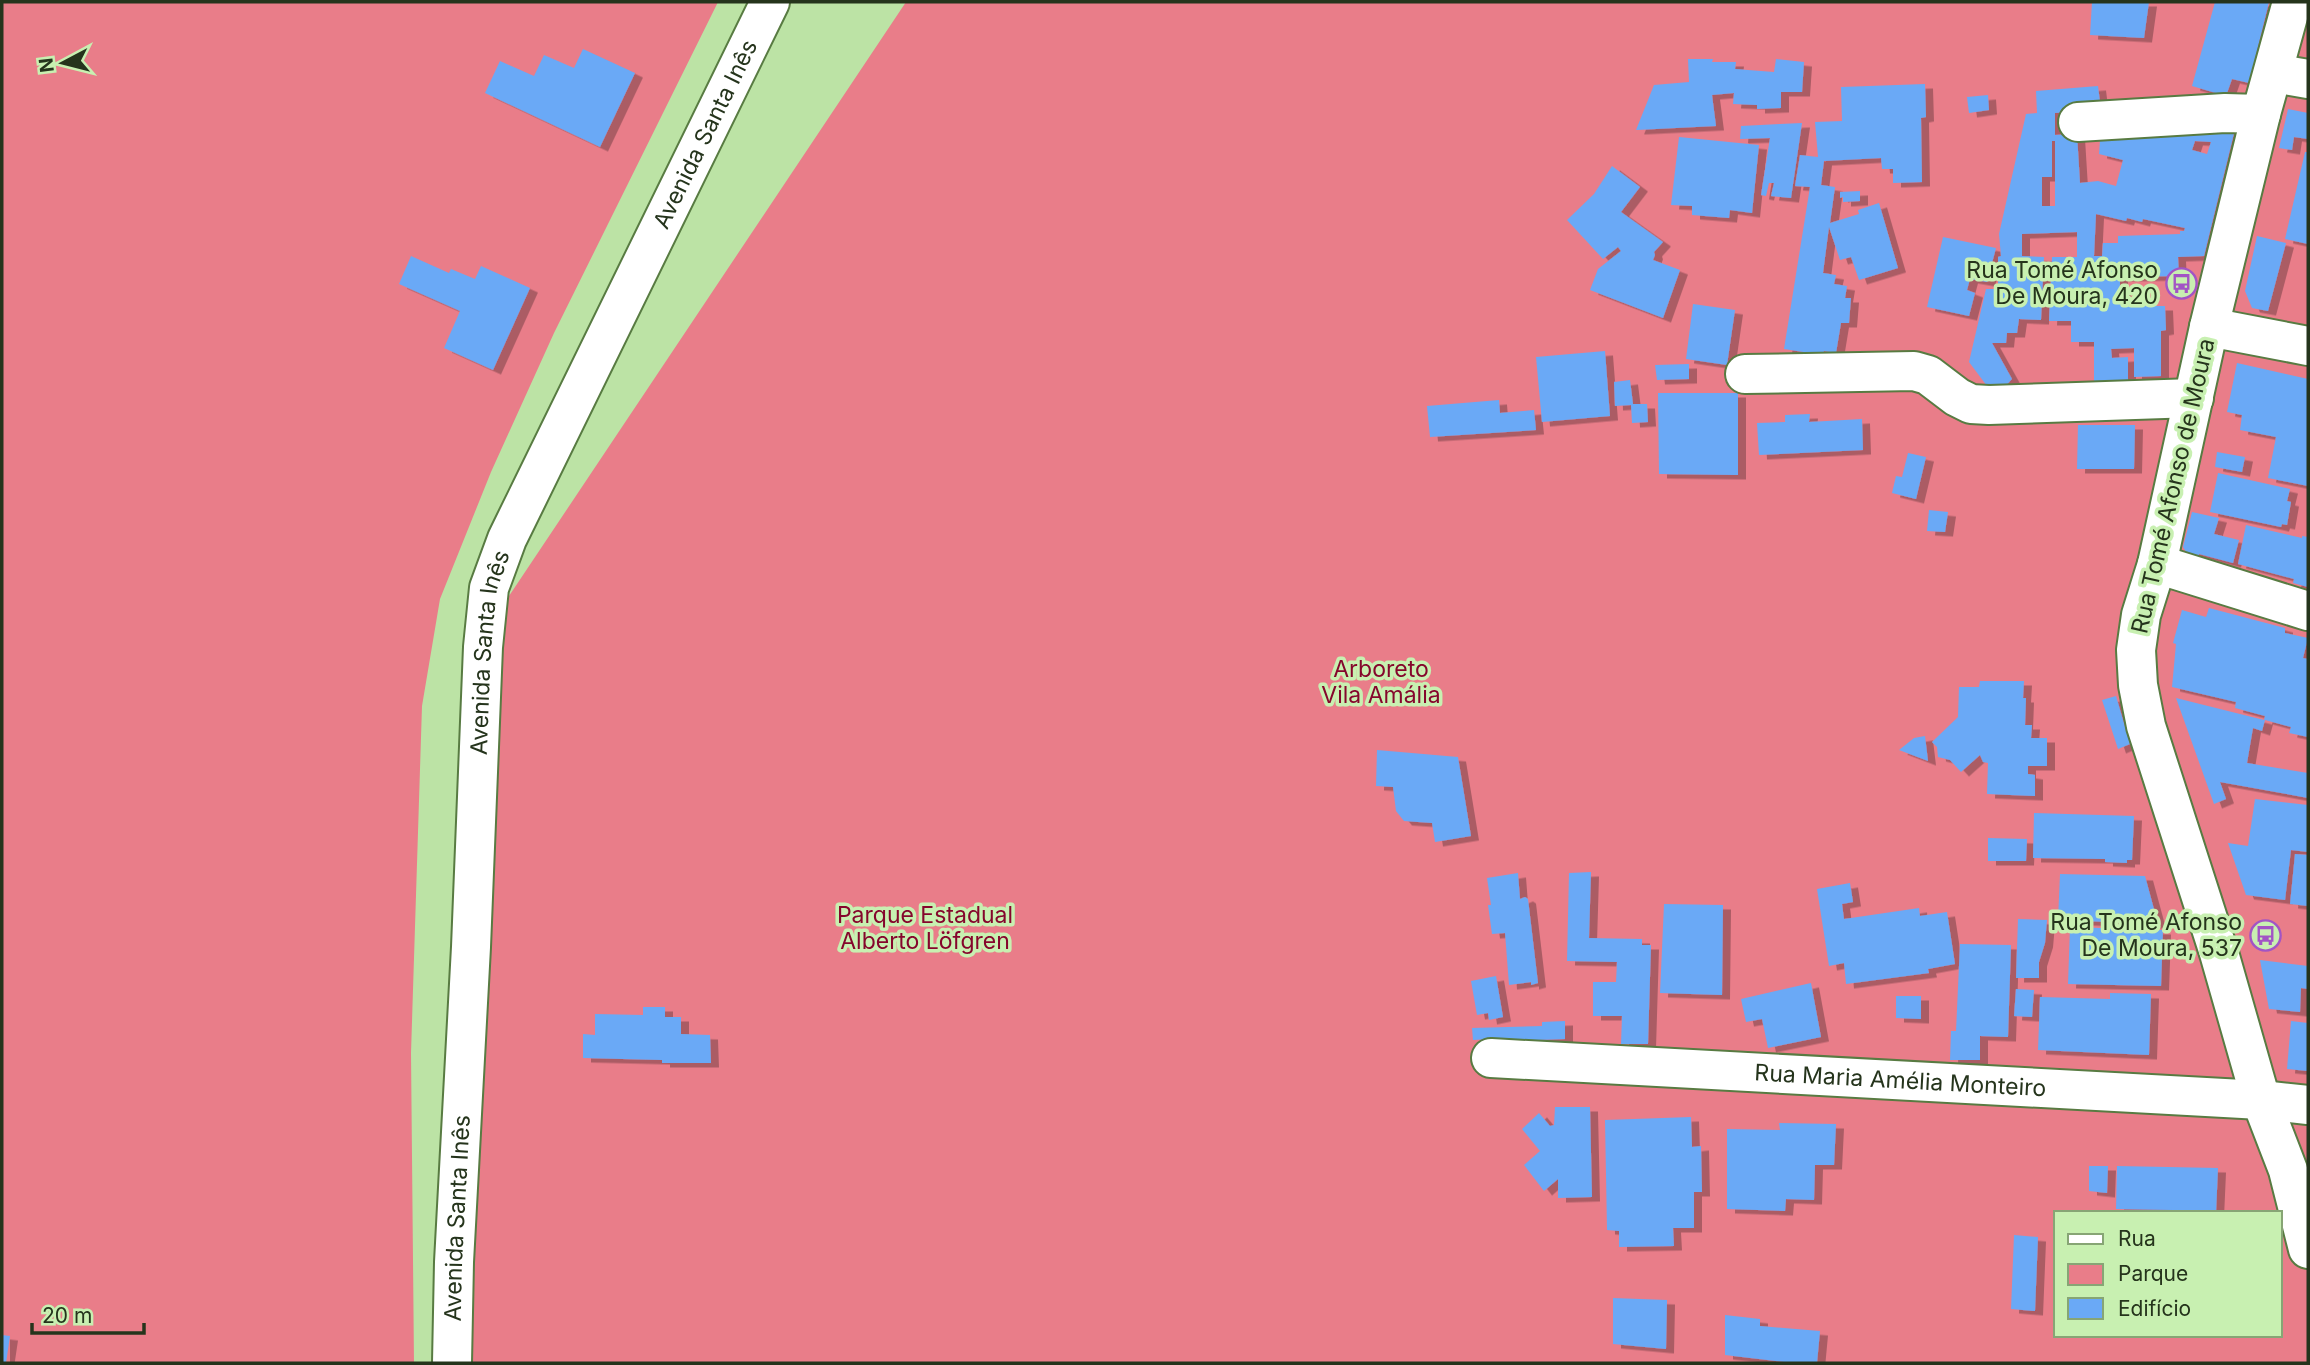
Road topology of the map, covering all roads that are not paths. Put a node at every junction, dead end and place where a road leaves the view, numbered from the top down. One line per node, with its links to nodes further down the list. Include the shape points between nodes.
1 (770, 2): 16 (street, Avenida Santa Inês, via 507,539 489,588)
2 (2292, 2): 3 (street, Rua Tomé Afonso de Moura)
3 (2291, 76): 4 (street, Rua Tomé Afonso de Moura)
4 (2261, 114): 5 (street); 6 (street, Rua Tomé Afonso de Moura)
5 (2078, 122)
6 (2209, 327): 7 (street); 9 (street, Rua Tomé Afonso de Moura)
7 (2308, 346)
8 (1745, 374): 9 (street, via 1914,371 1928,375 1971,404 1989,405)
9 (2194, 398): 10 (street, Rua Tomé Afonso de Moura)
10 (2157, 564): 11 (street); 13 (street, Rua Tomé Afonso de Moura, via 2136,650 2146,726)
11 (2308, 611)
12 (1491, 1058): 13 (street, Rua Maria Amélia Monteiro)
13 (2261, 1100): 14 (street, Rua Maria Amélia Monteiro); 15 (street, Rua Tomé Afonso de Moura, via 2288,1170)
14 (2308, 1105)
15 (2308, 1249)
16 (452, 1363)

